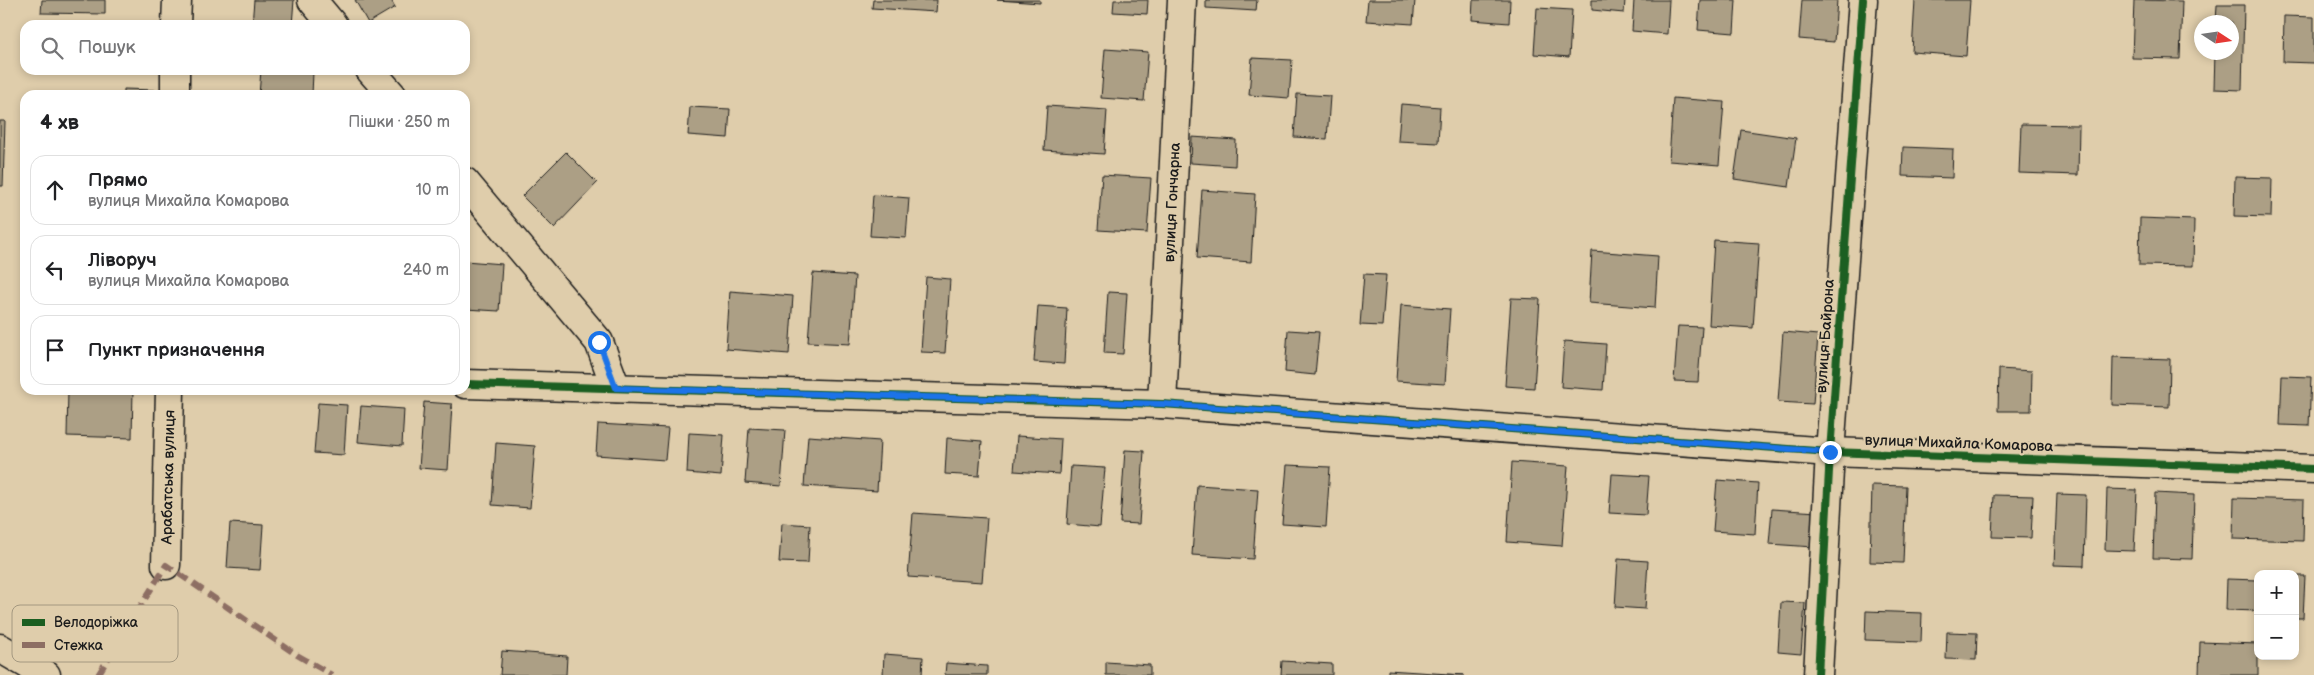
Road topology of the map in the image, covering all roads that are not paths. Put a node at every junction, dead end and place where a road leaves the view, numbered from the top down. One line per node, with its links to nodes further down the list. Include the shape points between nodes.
1 (176, 0): 5 (street)
2 (312, 0): 6 (street)
3 (1182, 0): 15 (street, вулиця Гончарна)
4 (1864, 0): 16 (street, вулиця Байрона)
5 (176, 20)
6 (328, 20)
7 (175, 75): 9 (street)
8 (374, 75): 10 (street)
9 (175, 90)
10 (388, 90)
11 (470, 188): 13 (street, via 599,342)
12 (470, 384): 13 (street, вулиця Михайла Комарова)
13 (616, 388): 15 (street, вулиця Михайла Комарова)
14 (170, 395): 18 (street, Арабатська вулиця)
15 (1162, 404): 16 (street, вулиця Михайла Комарова)
16 (1830, 452): 17 (street, вулиця Михайла Комарова); 23 (street, вулиця Байрона)
17 (2314, 469)
18 (166, 565)
19 (0, 648): 20 (street)
20 (12, 655)
21 (24, 662): 22 (street)
22 (46, 675)
23 (1818, 675)

